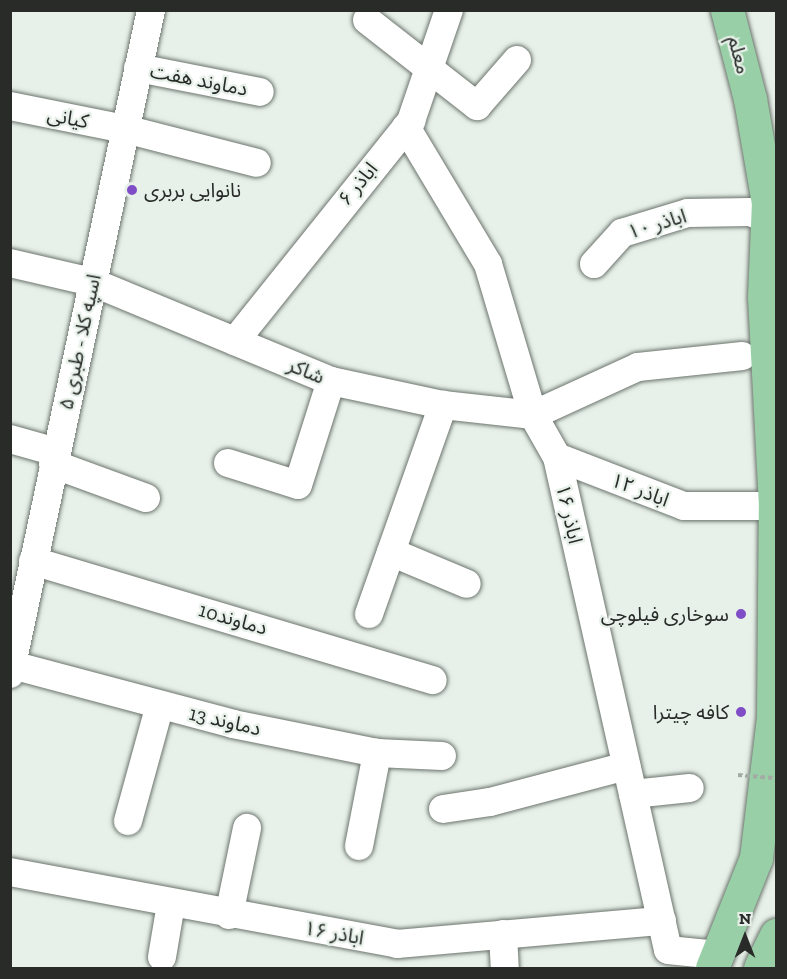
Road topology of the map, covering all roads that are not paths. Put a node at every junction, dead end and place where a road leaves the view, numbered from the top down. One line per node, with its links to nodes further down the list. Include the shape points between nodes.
1 (151, 10): 7 (street, اسپه کلا - طبری ۵)
2 (449, 10): 8 (street, اباذر ۶)
3 (727, 10): 15 (main road, معلم, via 750,99)
4 (744, 10): 11 (main road)
5 (367, 20): 8 (street)
6 (517, 60): 8 (street, via 477,106)
7 (138, 68): 9 (street, دماوند هفت); 13 (street, اسپه کلا - طبری ۵)
8 (430, 68): 12 (street, اباذر ۶)
9 (260, 92)
10 (10, 106): 13 (street, کیانی)
11 (777, 124)
12 (406, 128): 19 (street, اباذر ۶); 23 (street, via 488,264)
13 (125, 129): 14 (street, کیانی); 18 (street, اسپه کلا - طبری ۵)
14 (257, 163)
15 (772, 227): 17 (street, اباذر ۱۰, via 750,212 688,213 622,233); 29 (main road, معلم, via 765,317)
16 (10, 263): 18 (street, شاکر)
17 (594, 264)
18 (93, 282): 19 (street, شاکر); 26 (street, اسپه کلا - طبری ۵)
19 (235, 341): 21 (street, شاکر)
20 (742, 356): 23 (street, via 638,367)
21 (332, 381): 22 (street, شاکر); 27 (street, via 298,485)
22 (443, 405): 23 (street, شاکر); 30 (street)
23 (533, 415): 25 (street)
24 (10, 439): 26 (street)
25 (556, 457): 29 (street, اباذر ۱۲, via 684,506); 40 (street, اباذر ۱۶)
26 (55, 458): 28 (street); 31 (street, اسپه کلا - طبری ۵)
27 (228, 463)
28 (146, 498)
29 (775, 506): 48 (main road, معلم, via 773,717)
30 (391, 552): 32 (street); 34 (street)
31 (33, 561): 33 (street, اسپه کلا - طبری ۵); 36 (street, دماوند10)
32 (467, 584)
33 (16, 612): 35 (street, اسپه کلا - طبری ۵)
34 (369, 614)
35 (11, 669): 37 (street, دماوند 13)
36 (433, 680)
37 (160, 705): 38 (street, دماوند 13); 45 (street)
38 (377, 753): 39 (street, دماوند 13); 47 (street)
39 (442, 756)
40 (626, 766): 42 (street, اباذر ۱۶); 44 (street, via 490,802)
41 (690, 788): 42 (street)
42 (633, 794): 52 (street, اباذر ۱۶)
43 (777, 801): 48 (main road)
44 (443, 809)
45 (128, 821)
46 (247, 828): 51 (street)
47 (359, 846)
48 (756, 858): 56 (main road)
49 (10, 872): 50 (street, اباذر ۱۶)
50 (171, 904): 51 (street, اباذر ۱۶); 55 (street)
51 (229, 915): 53 (street, اباذر ۱۶, via 397,944)
52 (662, 921): 53 (street, اباذر ۱۶); 56 (street, اباذر ۱۶, via 668,950)
53 (503, 934): 57 (street)
54 (777, 935): 58 (main road)
55 (162, 957)
56 (715, 962)
57 (505, 969)
58 (760, 969)

